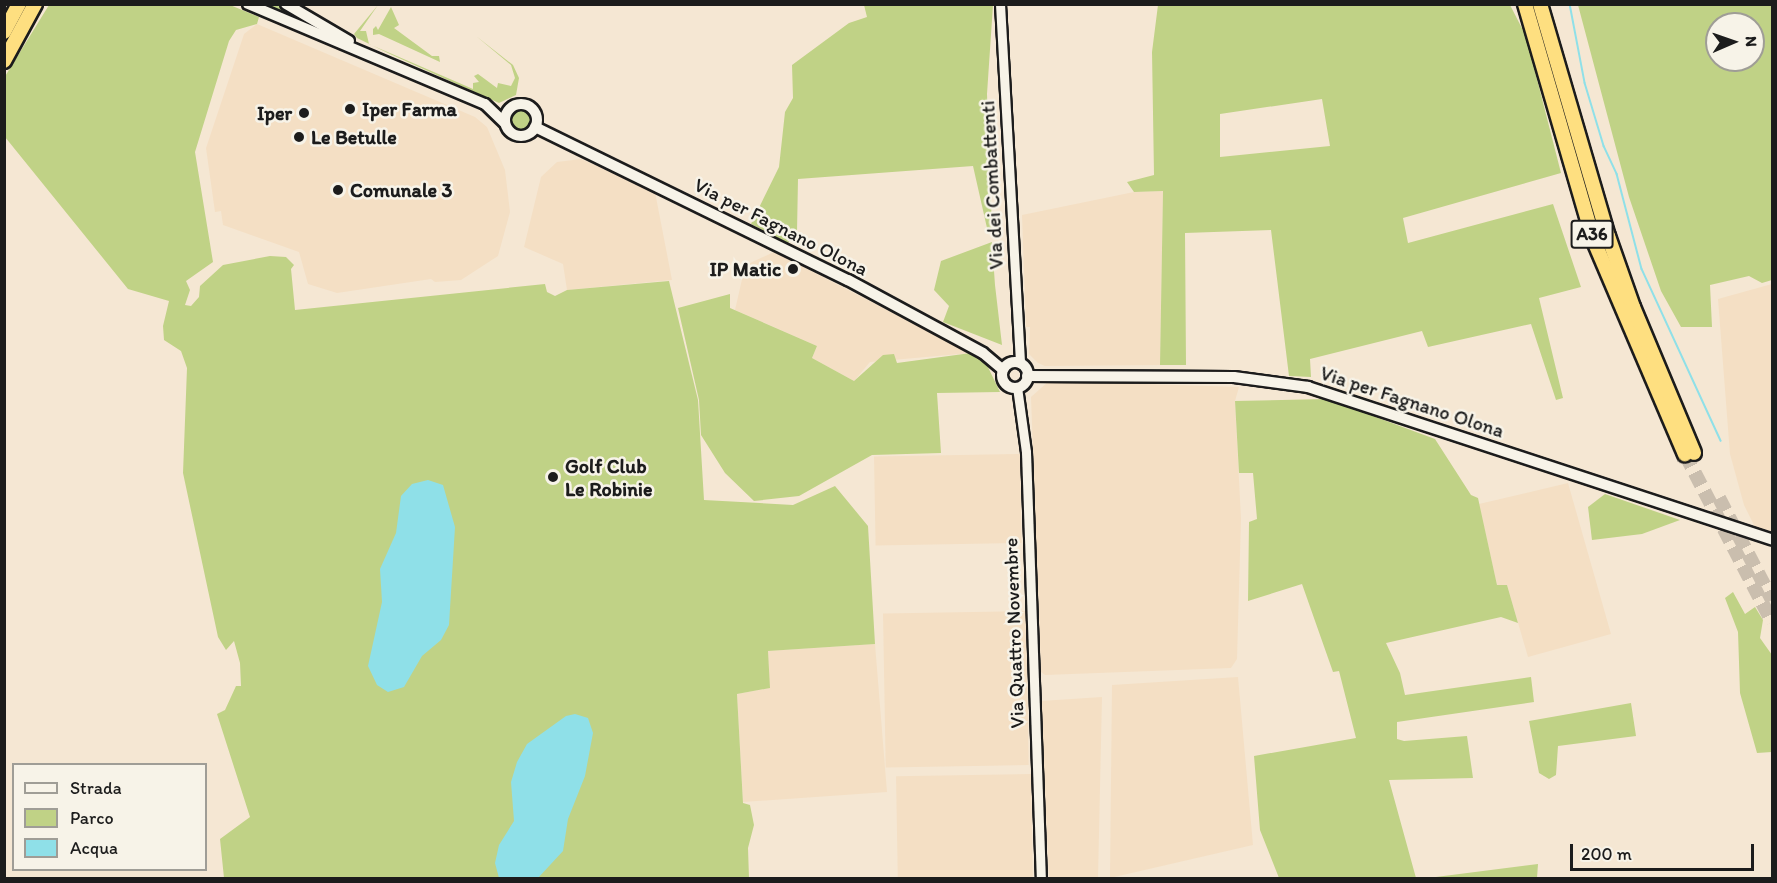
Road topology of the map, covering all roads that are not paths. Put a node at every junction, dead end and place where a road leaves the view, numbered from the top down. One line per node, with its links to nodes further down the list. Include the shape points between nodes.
1 (19, 4): 10 (highway)
2 (35, 4): 13 (highway)
3 (248, 4): 12 (main road)
4 (286, 4): 12 (main road)
5 (1000, 4): 18 (street, Via dei Combattenti)
6 (1516, 4): 11 (highway)
7 (1525, 4): 11 (highway, A36)
8 (1540, 4): 11 (highway, A36)
9 (1547, 4): 11 (highway)
10 (4, 32)
11 (1543, 40): 22 (highway, A36, via 1633,308)
12 (381, 59): 14 (main road)
13 (4, 61)
14 (485, 104): 15 (main road); 16 (main road)
15 (512, 106): 16 (main road); 17 (main road, via 525,104 533,109)
16 (505, 123): 17 (main road, via 520,136)
17 (535, 127): 19 (main road, Via per Fagnano Olona, via 848,280 983,353)
18 (1020, 363): 19 (main road, via 1008,364); 20 (main road)
19 (1003, 370): 21 (main road, Via per Fagnano Olona, via 1004,381)
20 (1027, 376): 21 (main road); 23 (main road, Via per Fagnano Olona, via 1234,377 1308,387)
21 (1017, 387): 24 (street, Via Quattro Novembre, via 1026,452)
22 (1690, 454)
23 (1773, 540)
24 (1041, 879)

